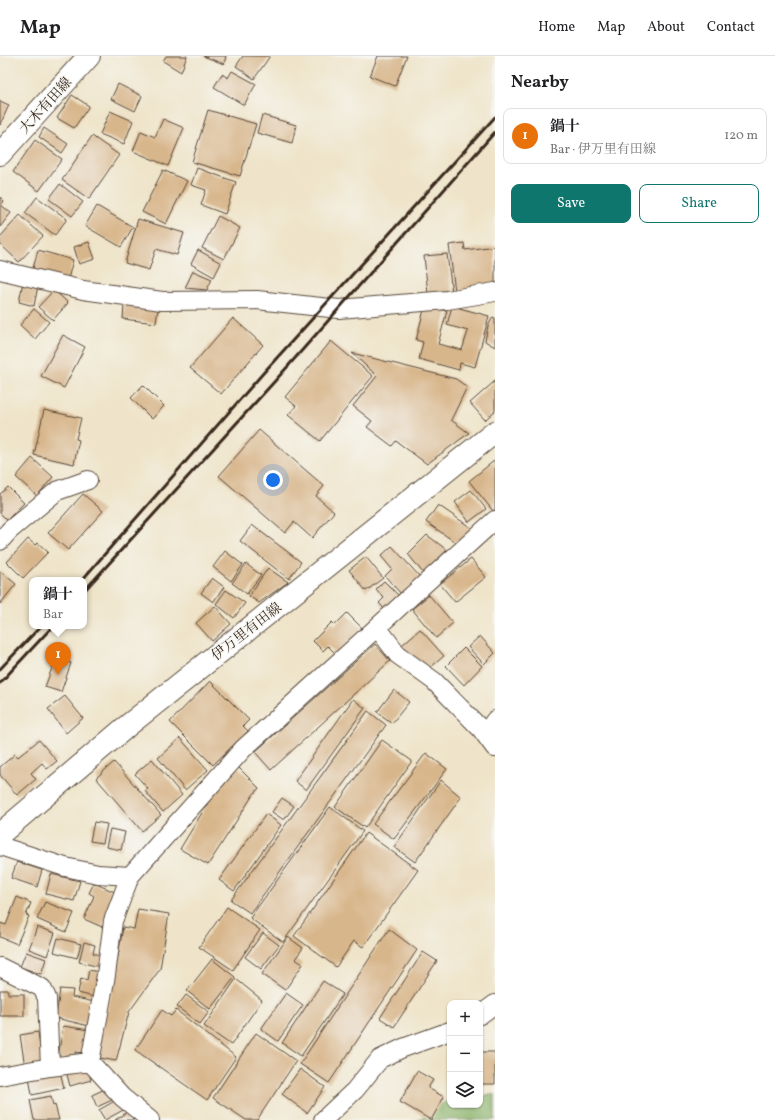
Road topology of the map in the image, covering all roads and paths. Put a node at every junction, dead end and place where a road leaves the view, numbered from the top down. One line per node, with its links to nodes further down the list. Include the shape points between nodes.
1 (89, 56): 2 (main road, 大木有田線)
2 (0, 154)
3 (0, 270): 4 (street, via 83,290 162,301 257,300 338,309 448,300)
4 (495, 292)
5 (495, 432): 11 (main road, 伊万里有田線, via 126,727)
6 (88, 480): 8 (street, via 57,491)
7 (495, 520): 9 (street)
8 (2, 535)
9 (377, 627): 10 (street, via 398,655 434,681); 13 (street, via 243,749)
10 (492, 734)
11 (0, 834)
12 (0, 846): 13 (street, via 65,867 98,874)
13 (130, 876): 18 (street, via 113,921)
14 (0, 967): 19 (street, via 42,988 47,998)
15 (495, 1004): 16 (street)
16 (483, 1013)
17 (447, 1032): 22 (street, via 380,1059 355,1090)
18 (90, 1062): 19 (street); 21 (street, via 122,1097)
19 (50, 1067): 20 (street)
20 (0, 1076)
21 (150, 1120)
22 (323, 1120)

